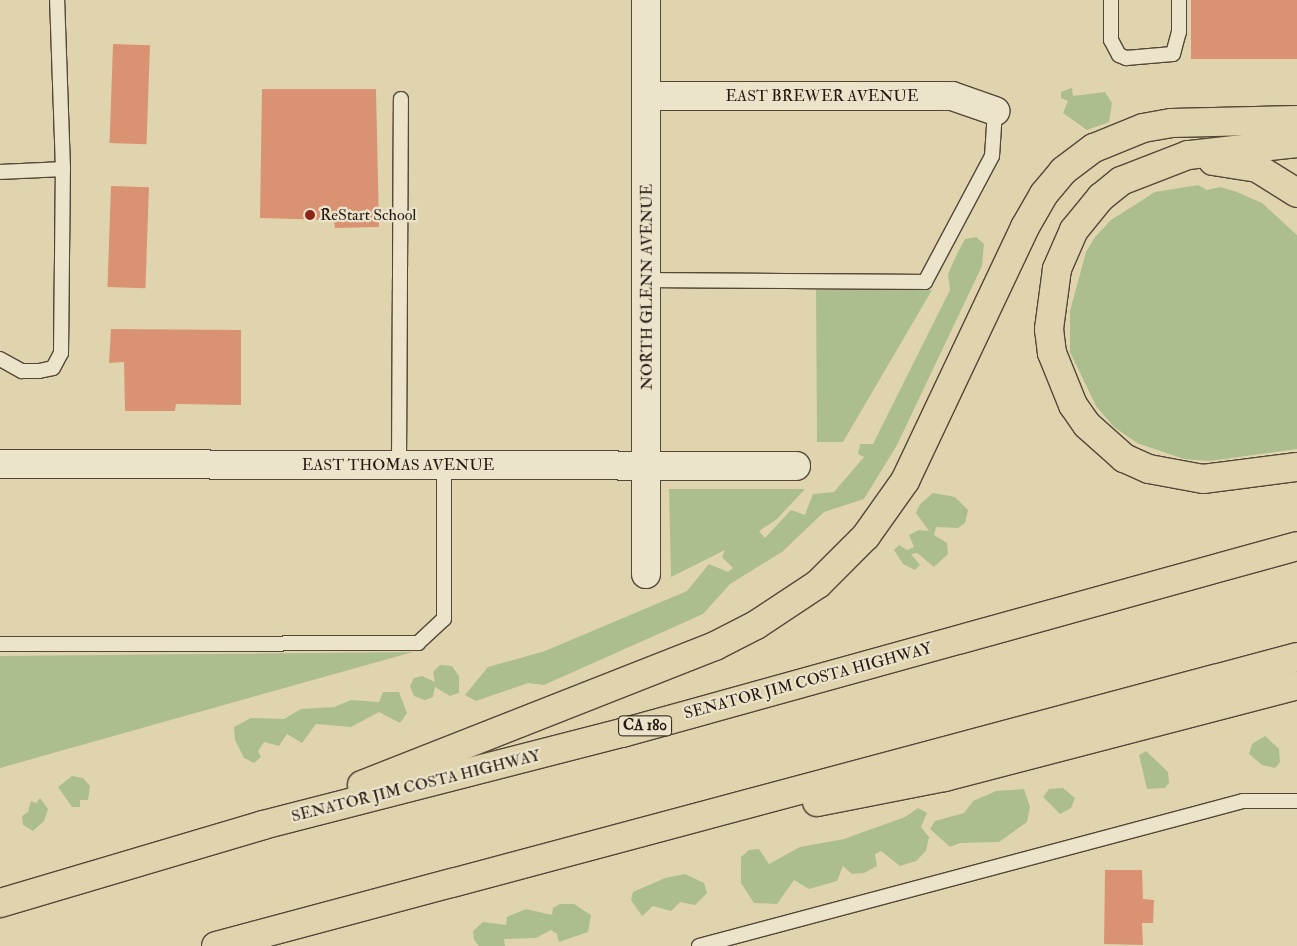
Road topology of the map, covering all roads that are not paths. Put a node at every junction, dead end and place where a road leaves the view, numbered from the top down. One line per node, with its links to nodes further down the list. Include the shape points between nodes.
1 (57, 0): 11 (lane)
2 (646, 0): 5 (street, NORTH GLENN AVENUE)
3 (1111, 0): 4 (lane, via 1111,40 1119,55 1126,58 1173,54 1179,32)
4 (1179, 0)
5 (646, 96): 7 (street, EAST BREWER AVENUE, via 952,96); 14 (street, NORTH GLENN AVENUE)
6 (400, 99): 17 (lane)
7 (995, 111): 14 (lane, via 992,156 925,282)
8 (1297, 120): 28 (highway, via 1171,123 1143,128 1094,148 1063,171 1044,194 1025,227 905,481 866,536 818,584 756,625 715,646)
9 (1297, 143): 10 (highway, via 1219,149)
10 (1154, 165): 13 (highway, via 1190,161 1236,163 1257,168); 21 (highway, via 1121,181 1096,203 1074,230 1057,268 1049,329 1052,353 1072,406 1104,443 1149,469 1203,479)
11 (63, 169): 12 (lane); 15 (lane, via 61,353 54,368 40,371 22,371)
12 (0, 172)
13 (1297, 193)
14 (647, 280): 19 (street, NORTH GLENN AVENUE)
15 (0, 358)
16 (0, 464): 17 (street, EAST THOMAS AVENUE)
17 (399, 465): 18 (street, EAST THOMAS AVENUE)
18 (444, 465): 19 (street, EAST THOMAS AVENUE); 24 (lane, via 444,619 418,643)
19 (647, 465): 20 (street, EAST THOMAS AVENUE); 23 (street, NORTH GLENN AVENUE)
20 (796, 466)
21 (1297, 468)
22 (1294, 547): 28 (highway, SENATOR JIM COSTA HIGHWAY / CA 180, via 622,733)
23 (646, 574)
24 (0, 644)
25 (1293, 658): 29 (highway)
26 (1293, 686): 29 (highway, via 945,777)
27 (1297, 801): 32 (lane, via 1243,801)
28 (263, 825): 30 (highway, SENATOR JIM COSTA HIGHWAY / CA 180)
29 (565, 852): 31 (highway)
30 (0, 903)
31 (216, 946)
32 (699, 946)

